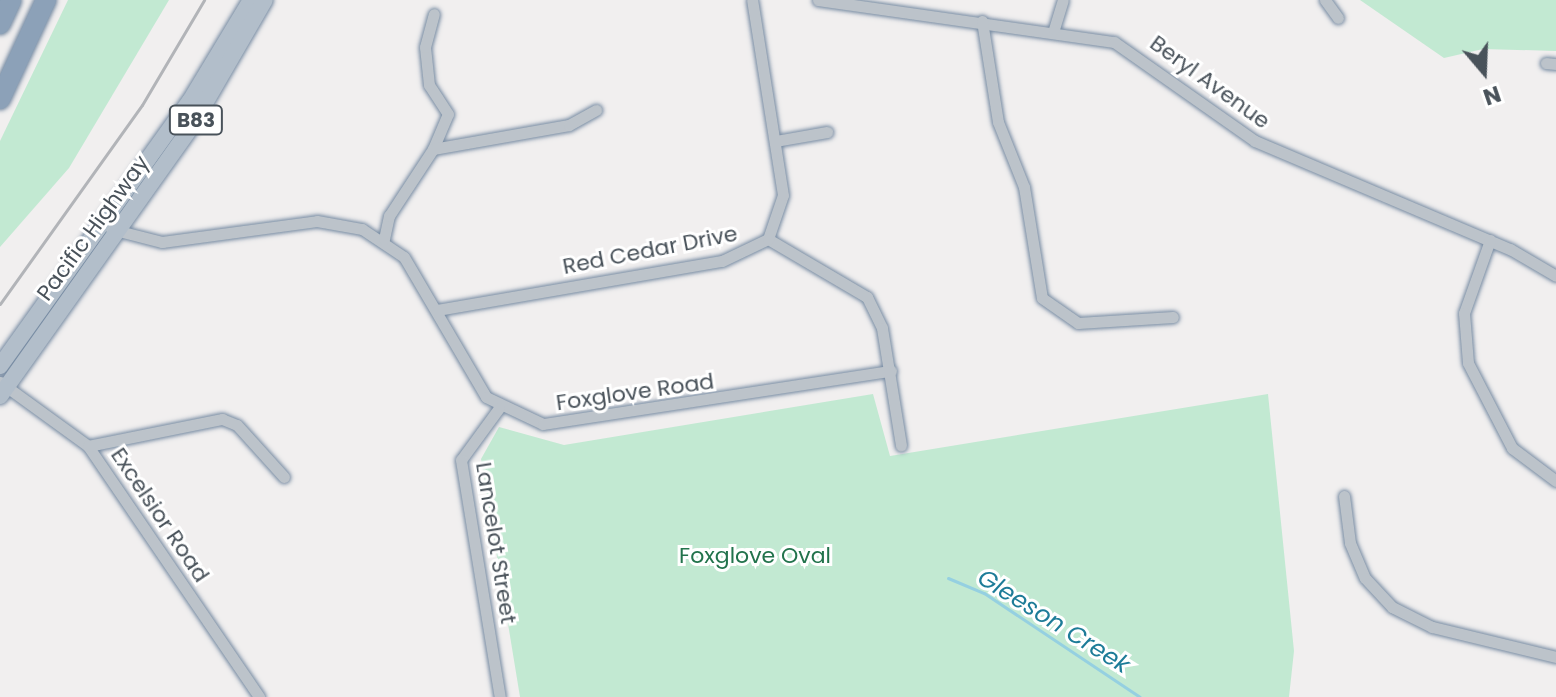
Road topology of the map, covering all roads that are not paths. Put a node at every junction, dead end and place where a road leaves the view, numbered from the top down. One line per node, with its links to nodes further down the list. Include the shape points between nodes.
1 (11, 0): 12 (highway)
2 (46, 0): 14 (highway)
3 (251, 0): 19 (main road, Pacific Highway / B83)
4 (265, 0): 19 (main road, Pacific Highway / B83, via 193,124)
5 (752, 0): 17 (street, Red Cedar Drive)
6 (818, 0): 11 (street, Beryl Avenue)
7 (1063, 0): 13 (street)
8 (1325, 0): 10 (street)
9 (434, 14): 18 (street, via 425,47 429,85 448,114)
10 (1338, 18)
11 (982, 21): 13 (street, Beryl Avenue); 25 (street, via 998,122 1024,187 1042,298 1078,323)
12 (0, 24)
13 (1054, 29): 22 (street, Beryl Avenue, via 1129,48 1255,141)
14 (0, 99)
15 (596, 110): 18 (street, via 569,125)
16 (827, 132): 17 (street)
17 (776, 141): 21 (street, Red Cedar Drive, via 783,195)
18 (433, 149): 20 (street, via 389,216)
19 (110, 228): 20 (street, via 176,241 326,221); 26 (main road, Pacific Highway / B83); 28 (main road, Pacific Highway / B83)
20 (384, 239): 24 (street, Foxglove Road)
21 (768, 239): 24 (street, Red Cedar Drive, via 722,261); 27 (street, via 867,297)
22 (1490, 240): 23 (street, Beryl Avenue); 33 (street, via 1464,313 1468,363 1512,448)
23 (1556, 276)
24 (437, 310): 29 (street, Foxglove Road, via 463,367)
25 (1173, 317)
26 (0, 366)
27 (891, 371): 29 (street, Foxglove Road, via 580,424 543,424); 30 (street)
28 (2, 388): 31 (street, Excelsior Road)
29 (499, 408): 37 (street, Lancelot Street, via 461,460)
30 (901, 445)
31 (88, 446): 32 (street, via 222,419 237,425); 36 (street, Excelsior Road)
32 (284, 477)
33 (1556, 481)
34 (1344, 496): 35 (street, via 1350,543 1365,578 1392,607 1432,627)
35 (1556, 657)
36 (259, 697)
37 (500, 697)

